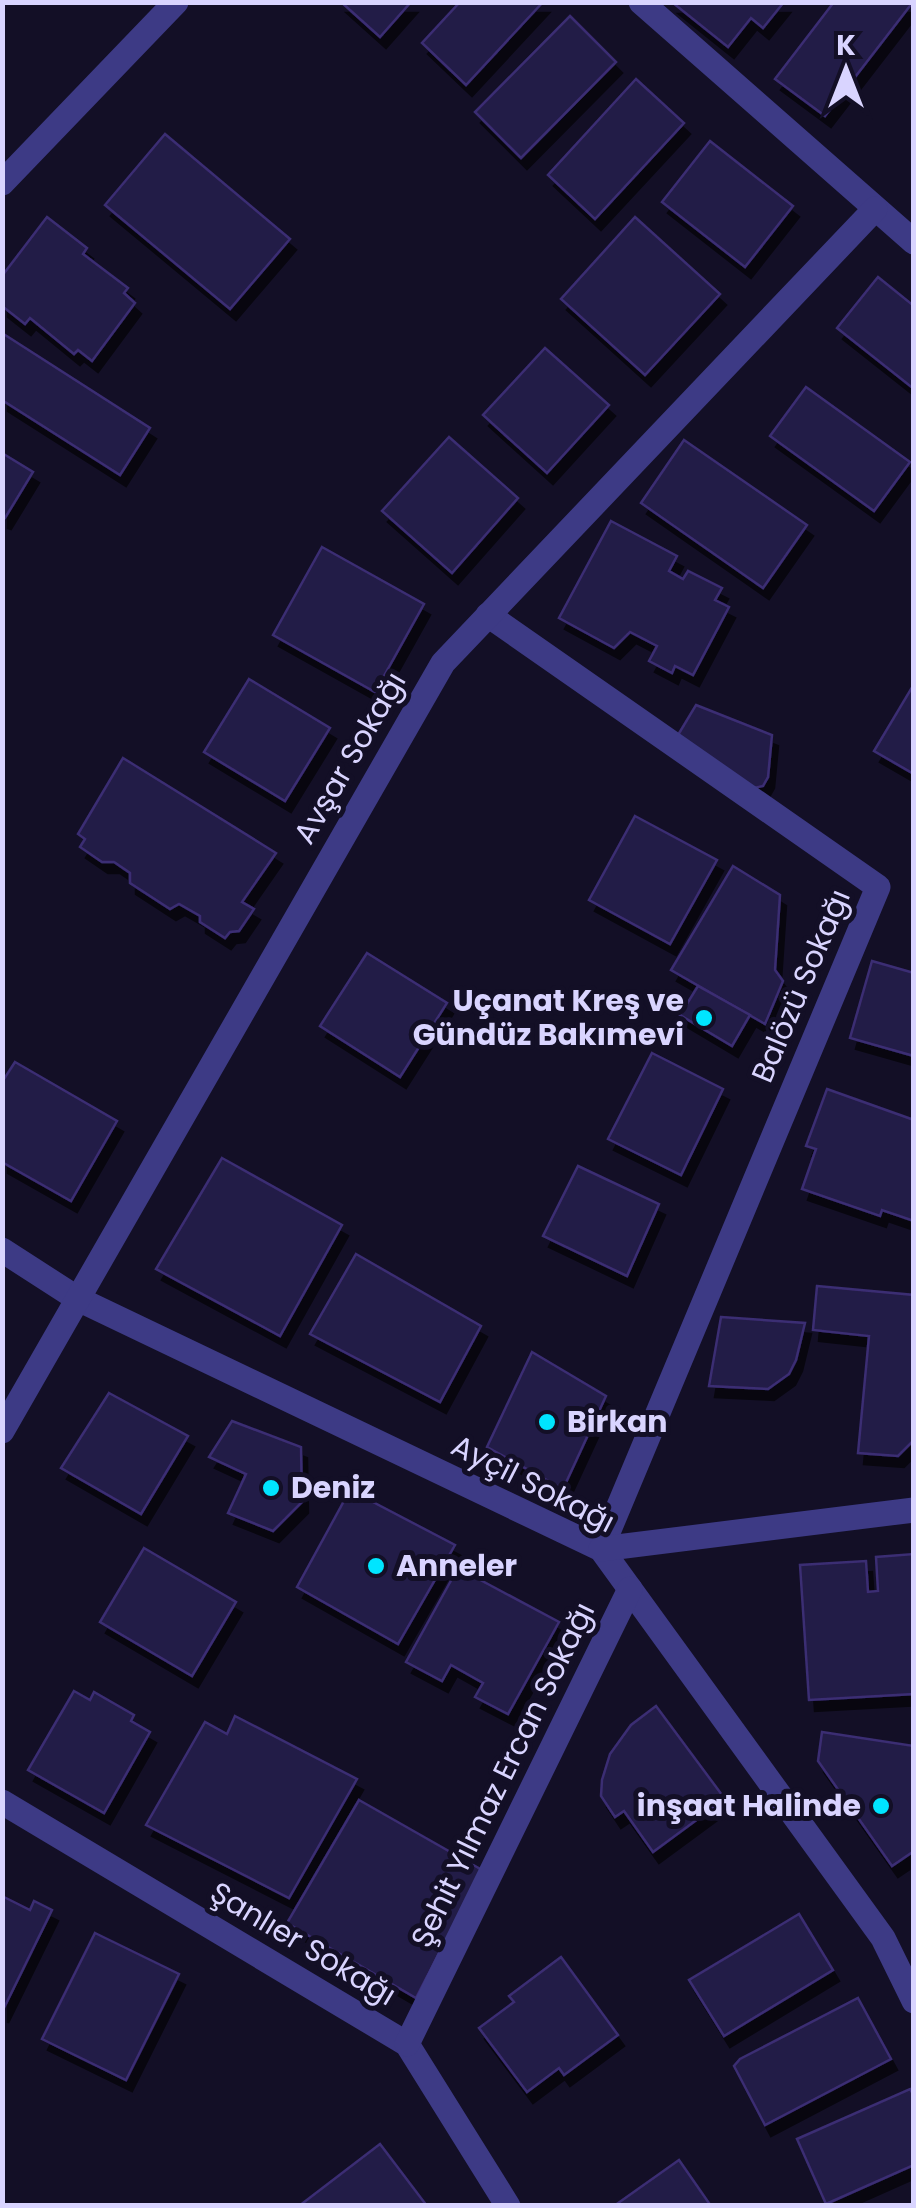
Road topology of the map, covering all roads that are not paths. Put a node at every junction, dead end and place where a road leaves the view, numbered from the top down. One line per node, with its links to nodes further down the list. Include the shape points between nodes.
1 (176, 2): 3 (street)
2 (641, 2): 4 (street)
3 (2, 183)
4 (875, 208): 5 (street); 6 (street, Avşar Sokağı)
5 (914, 242)
6 (488, 614): 8 (street, Avşar Sokağı, via 443,663); 11 (street, Balözü Sokağı, via 878,886)
7 (2, 1250): 8 (street, Ayçil Sokağı)
8 (78, 1299): 9 (street, Avşar Sokağı); 11 (street, Ayçil Sokağı)
9 (2, 1430)
10 (914, 1510): 11 (street)
11 (601, 1550): 12 (street, Ayçil Sokağı)
12 (630, 1589): 14 (street, Ayçil Sokağı, via 883,1938); 15 (street, Şehit Yılmaz Ercan Sokağı)
13 (2, 1802): 15 (street, Şanlıer Sokağı)
14 (914, 2001)
15 (407, 2044): 16 (street, Şanlıer Sokağı)
16 (508, 2206)

